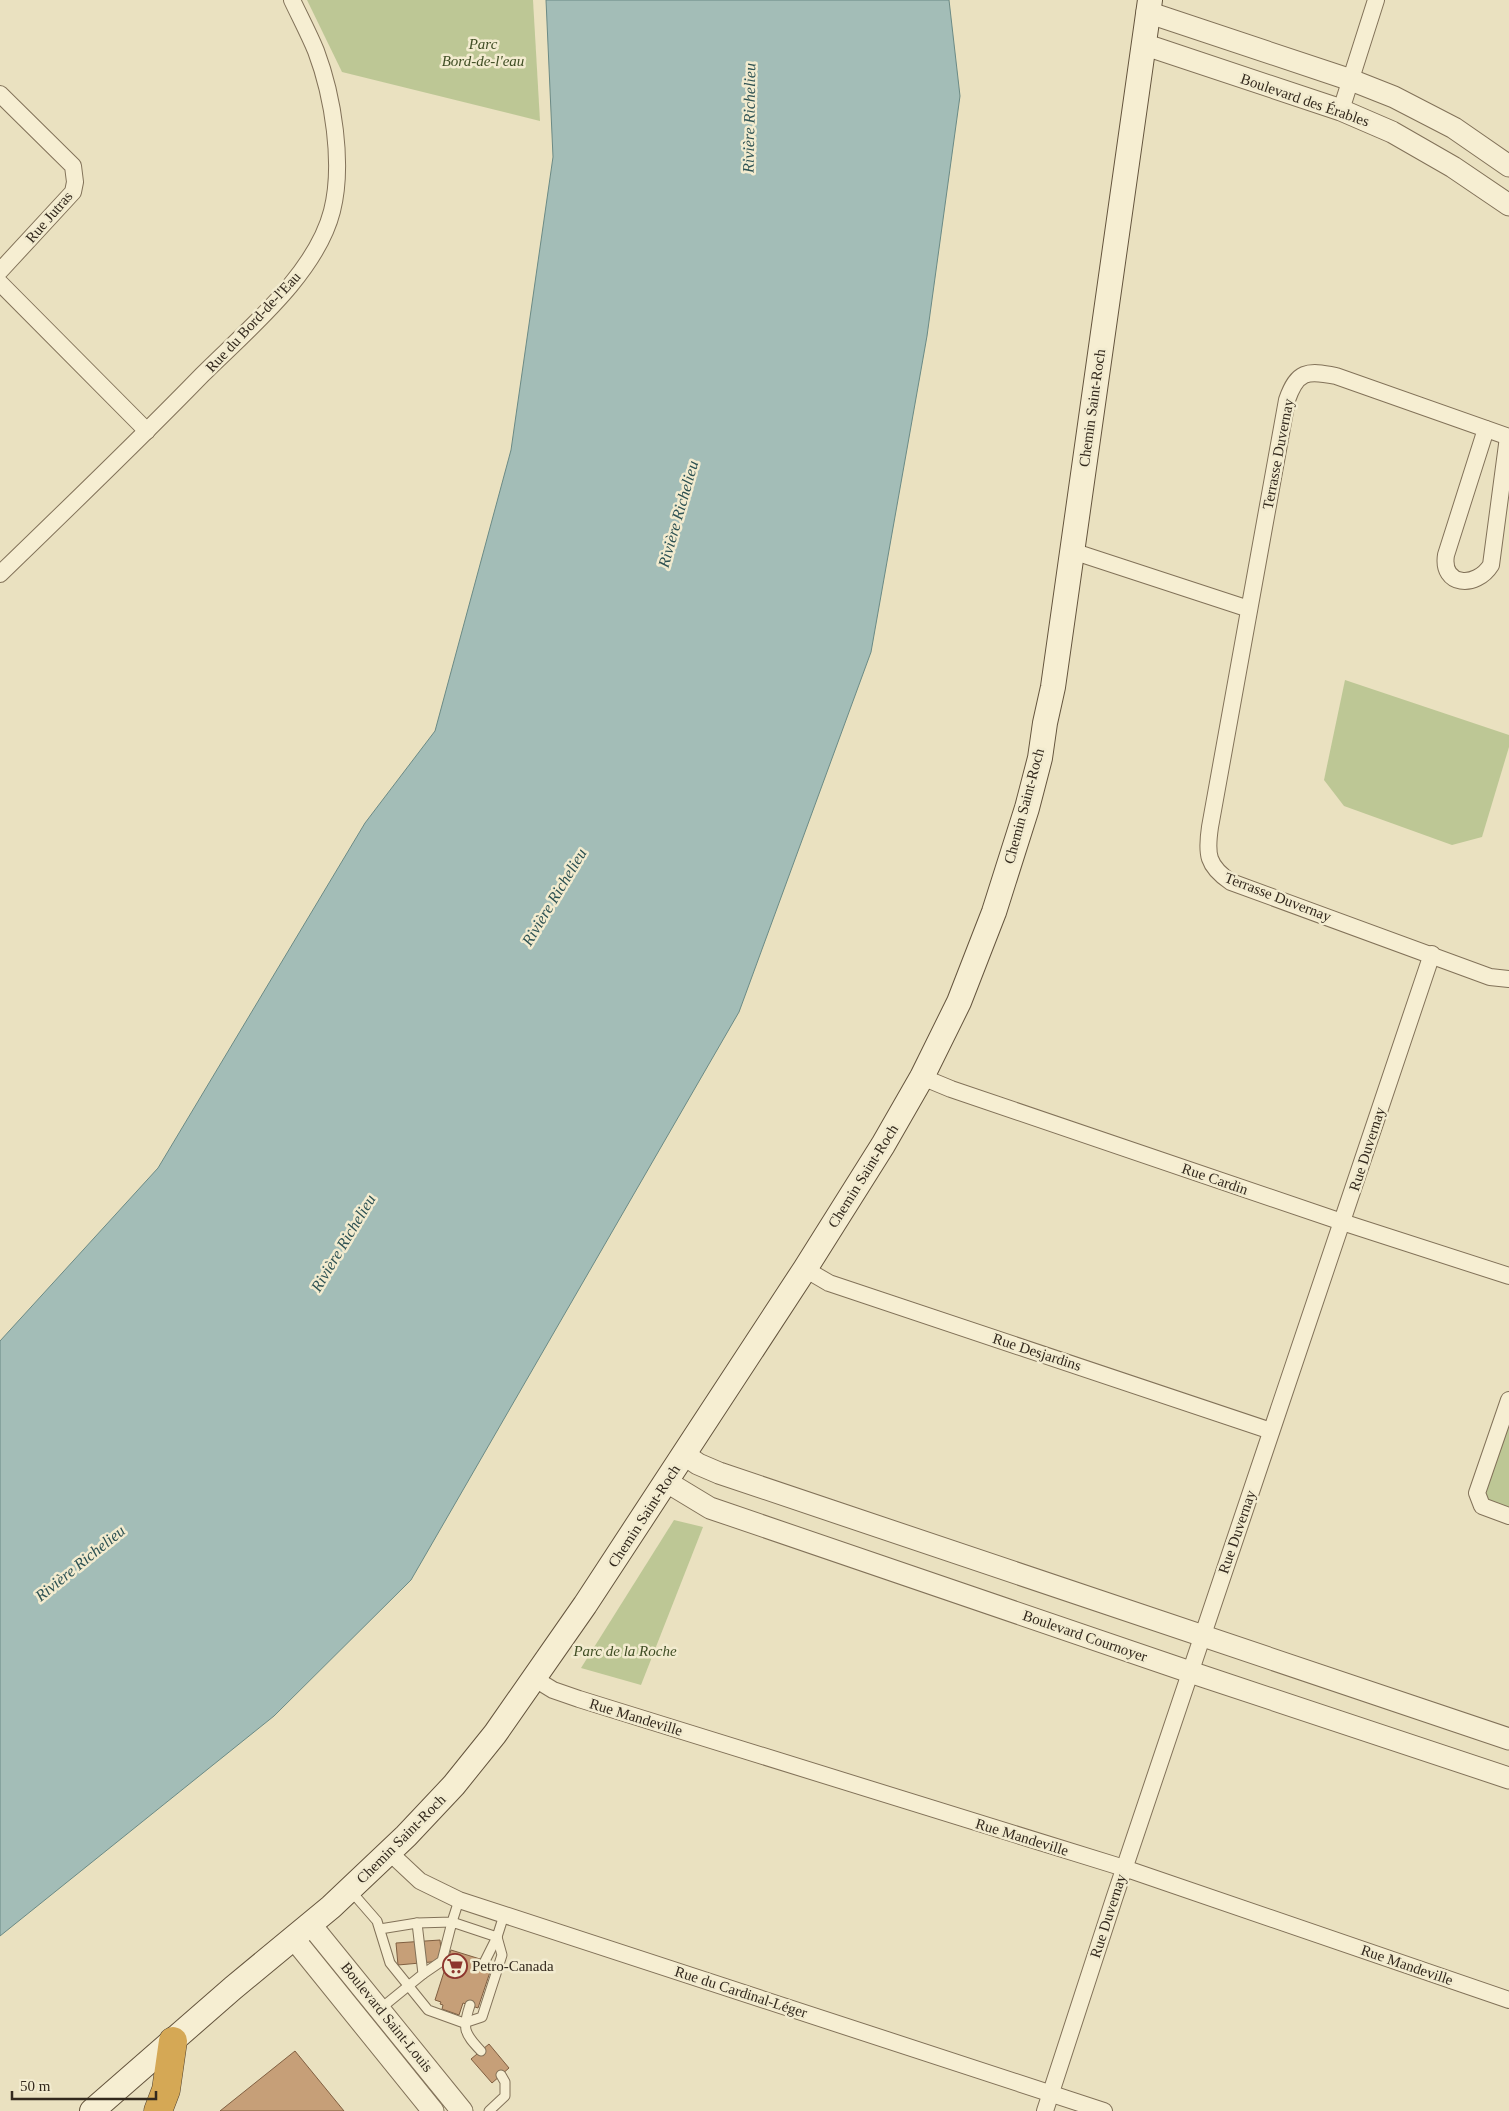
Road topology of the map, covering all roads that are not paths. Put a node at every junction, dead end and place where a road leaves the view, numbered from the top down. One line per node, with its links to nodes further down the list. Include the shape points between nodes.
1 (292, 0): 13 (street, Rue du Bord-de-l'Eau, via 316,52 332,108 337,167 332,210 322,240 294,282)
2 (1376, 0): 5 (street)
3 (1149, 6): 4 (main road, Chemin Saint-Roch); 5 (street)
4 (1143, 44): 7 (street, Boulevard des Érables); 15 (main road, Chemin Saint-Roch)
5 (1351, 80): 7 (street); 8 (street, via 1394,97 1454,128)
6 (0, 94): 10 (street, Rue Jutras, via 72,166 75,182 73,192)
7 (1341, 110): 9 (street, Boulevard des Érables, via 1392,132 1453,167)
8 (1509, 166)
9 (1509, 205)
10 (0, 271)
11 (0, 283): 13 (street)
12 (1486, 429): 14 (street, Terrasse Duvernay); 14 (street, Terrasse Duvernay, via 1446,555 1444,566 1455,578 1466,581 1478,579 1491,564); 17 (street, Terrasse Duvernay, via 1336,376 1317,372 1302,374 1292,384 1287,400)
13 (147, 431): 16 (street, Rue du Bord-de-l'Eau)
14 (1509, 437)
15 (1072, 551): 17 (street); 20 (main road, Chemin Saint-Roch, via 1053,687 1027,808 975,962)
16 (0, 574)
17 (1249, 609): 18 (street, Terrasse Duvernay, via 1210,827 1208,853 1211,864 1218,874 1231,882)
18 (1432, 954): 19 (street, Terrasse Duvernay, via 1490,977); 21 (street, Rue Duvernay)
19 (1509, 979)
20 (922, 1077): 21 (street, Rue Cardin); 22 (main road, Chemin Saint-Roch)
21 (1342, 1222): 23 (street, Rue Cardin); 25 (street, Rue Duvernay)
22 (805, 1269): 25 (street, Rue Desjardins, via 829,1283); 26 (main road, Chemin Saint-Roch)
23 (1509, 1276)
24 (1509, 1400): 28 (street, via 1477,1493 1482,1506)
25 (1271, 1430): 29 (street, Rue Duvernay)
26 (685, 1455): 27 (main road, Chemin Saint-Roch); 29 (street, via 719,1474)
27 (667, 1482): 30 (street, Boulevard Cournoyer, via 710,1508); 31 (main road, Chemin Saint-Roch)
28 (1509, 1516)
29 (1202, 1637): 30 (street, Rue Duvernay); 32 (street)
30 (1190, 1672): 33 (street, Boulevard Cournoyer); 35 (street, Rue Duvernay)
31 (535, 1679): 34 (main road, Chemin Saint-Roch, via 474,1761); 35 (street, Rue Mandeville, via 579,1700)
32 (1509, 1739)
33 (1509, 1778)
34 (389, 1852): 36 (main road, Chemin Saint-Roch); 37 (street, Rue du Cardinal-Léger, via 420,1882)
35 (1124, 1868): 47 (street, Rue Mandeville); 54 (street, Rue Duvernay)
36 (349, 1889): 41 (lane, via 377,1921); 42 (main road, Chemin Saint-Roch)
37 (459, 1900): 38 (street, Rue du Cardinal-Léger); 39 (lane)
38 (504, 1914): 43 (lane); 54 (street, Rue du Cardinal-Léger)
39 (452, 1922): 40 (lane); 43 (lane); 45 (lane, via 442,1961)
40 (416, 1923): 41 (lane); 45 (lane)
41 (380, 1929): 46 (lane, via 390,1963)
42 (303, 1932): 49 (street, Boulevard Saint-Louis); 51 (main road, Chemin Saint-Roch); 57 (street, Boulevard Saint-Louis)
43 (497, 1936): 44 (lane); 50 (lane, via 502,1954 482,2017)
44 (485, 1961)
45 (423, 1974): 46 (lane)
46 (408, 1985): 49 (lane); 50 (lane, via 428,2010)
47 (1509, 2000)
48 (470, 2005): 50 (lane)
49 (380, 2008): 58 (street, Boulevard Saint-Louis)
50 (464, 2023): 52 (lane, via 469,2039)
51 (173, 2041): 55 (main road, Chemin Saint-Roch); 56 (highway, via 166,2090)
52 (481, 2051)
53 (501, 2075): 59 (lane, via 506,2082 504,2096)
54 (1051, 2093): 60 (street, Rue Duvernay); 61 (street, Rue du Cardinal-Léger)
55 (92, 2111)
56 (158, 2111)
57 (433, 2111)
58 (462, 2111)
59 (489, 2111)
60 (1045, 2111)
61 (1104, 2111)

